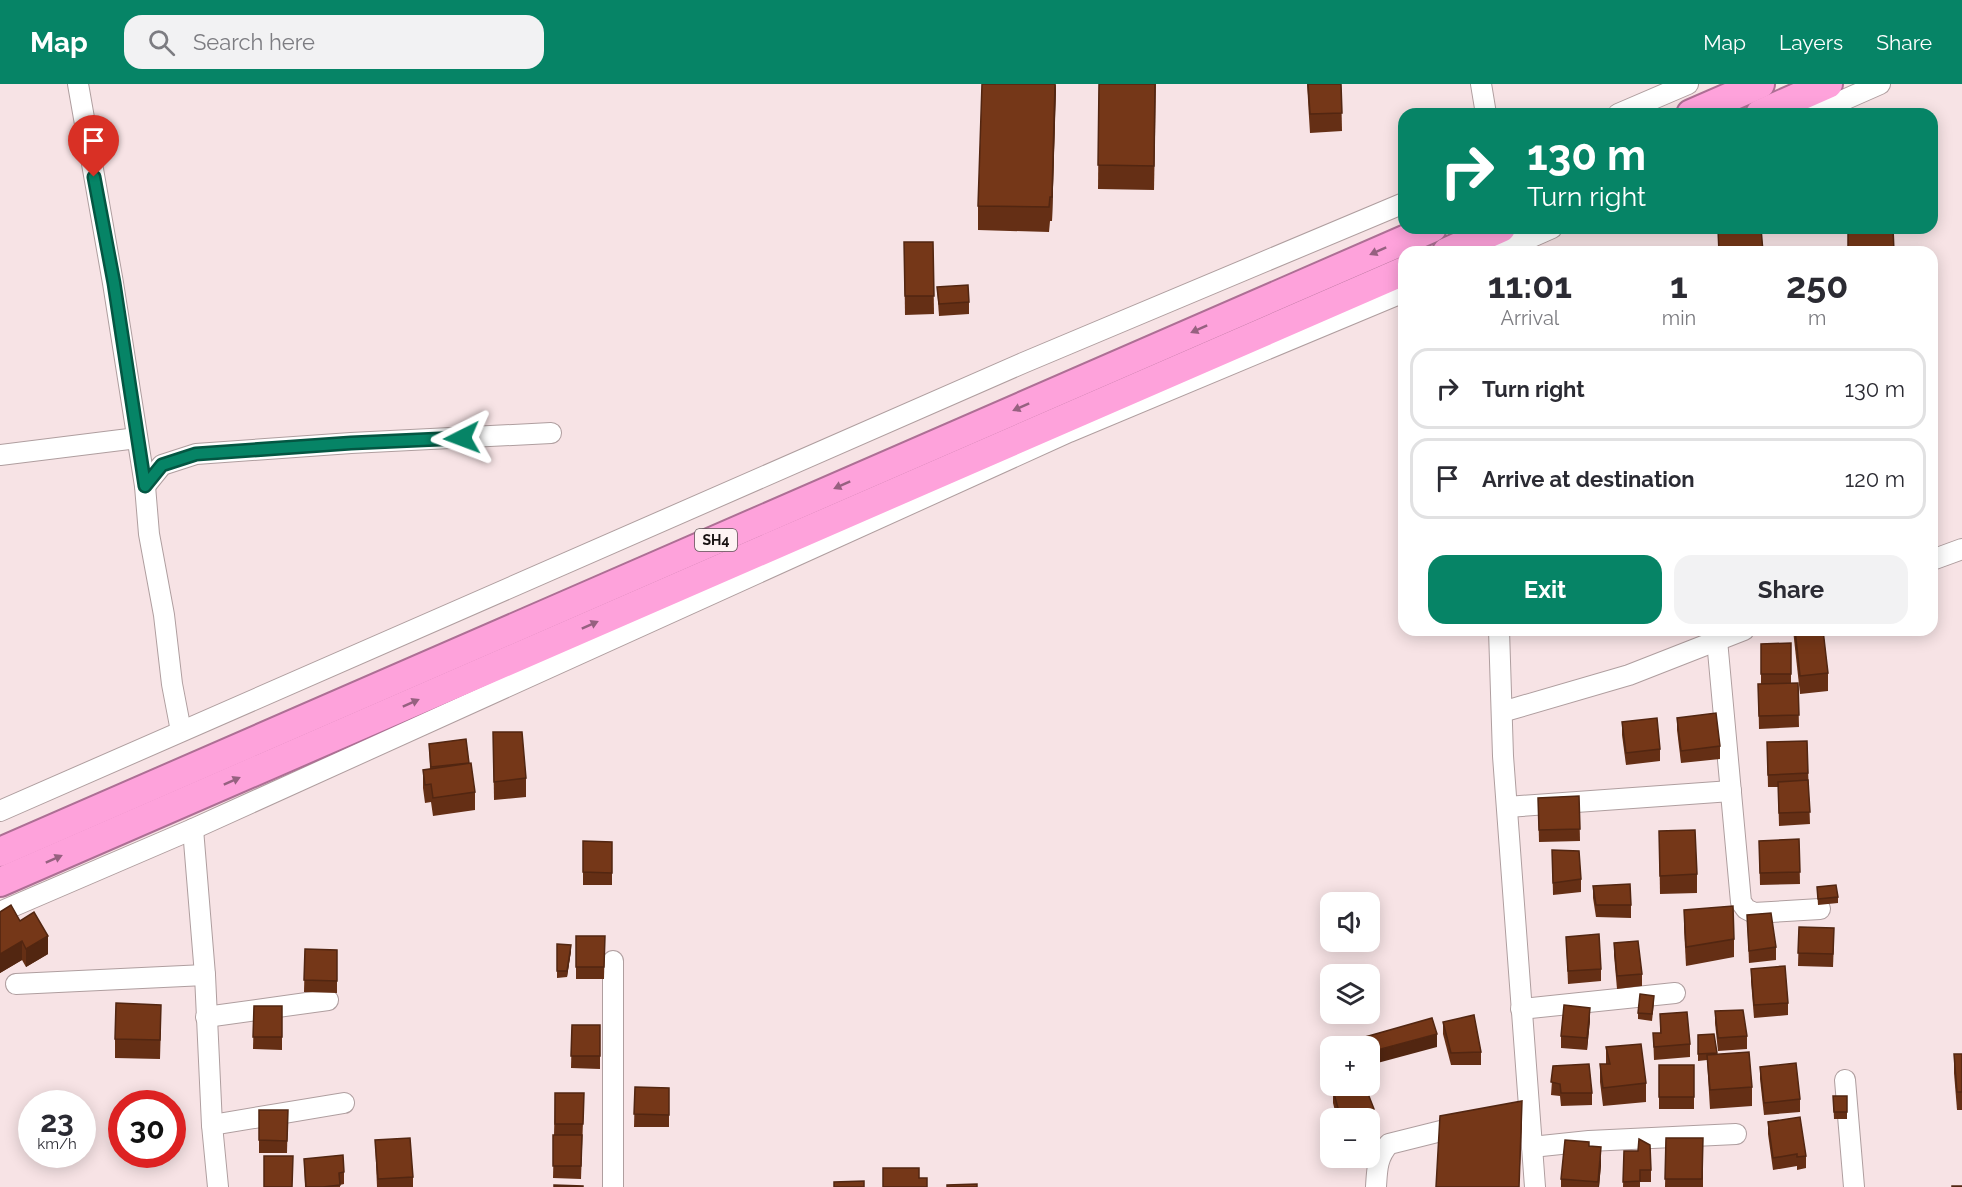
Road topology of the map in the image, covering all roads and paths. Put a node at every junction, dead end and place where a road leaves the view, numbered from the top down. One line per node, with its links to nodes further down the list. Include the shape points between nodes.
1 (78, 84): 21 (street, via 114,283)
2 (1481, 84): 7 (street)
3 (1688, 84): 8 (street)
4 (1760, 84): 9 (highway)
5 (1828, 84): 10 (highway)
6 (1880, 84): 11 (street)
7 (1485, 108)
8 (1632, 108)
9 (1705, 108)
10 (1774, 108)
11 (1826, 108)
12 (1398, 206): 30 (street, via 1012,368)
13 (1418, 234): 35 (highway, SH4, one-way to 35)
14 (1488, 234): 16 (highway)
15 (1538, 234): 17 (street)
16 (1460, 246)
17 (1512, 246)
18 (1398, 274): 36 (highway, SH4, one-way to 18)
19 (1398, 295): 34 (street, via 1069,432)
20 (551, 433): 23 (street, via 196,454 162,465)
21 (129, 440): 22 (street); 23 (street)
22 (0, 455)
23 (145, 486): 30 (street)
24 (1962, 549): 25 (street)
25 (1938, 558)
26 (1499, 636): 29 (street)
27 (1728, 636): 28 (street)
28 (1718, 640): 29 (street, via 1629,675); 31 (street)
29 (1502, 712): 32 (street)
30 (181, 731): 33 (street)
31 (1731, 791): 32 (street); 37 (street, via 1742,902 1746,909 1754,913)
32 (1507, 807): 44 (street)
33 (0, 811)
34 (193, 829): 38 (street); 40 (street)
35 (0, 852)
36 (0, 882)
37 (1820, 909)
38 (0, 912)
39 (613, 961): 53 (street)
40 (205, 975): 41 (street); 45 (street)
41 (16, 984)
42 (1675, 993): 44 (street)
43 (328, 1000): 45 (street)
44 (1521, 1009): 51 (street, via 1522,1110)
45 (206, 1017): 49 (street)
46 (1845, 1080): 56 (street)
47 (344, 1103): 49 (street)
48 (1481, 1121): 54 (street, via 1389,1144 1378,1162)
49 (212, 1125): 52 (street)
50 (1736, 1134): 51 (street)
51 (1532, 1147): 55 (street)
52 (218, 1187)
53 (613, 1187)
54 (1376, 1187)
55 (1535, 1187)
56 (1854, 1187)

